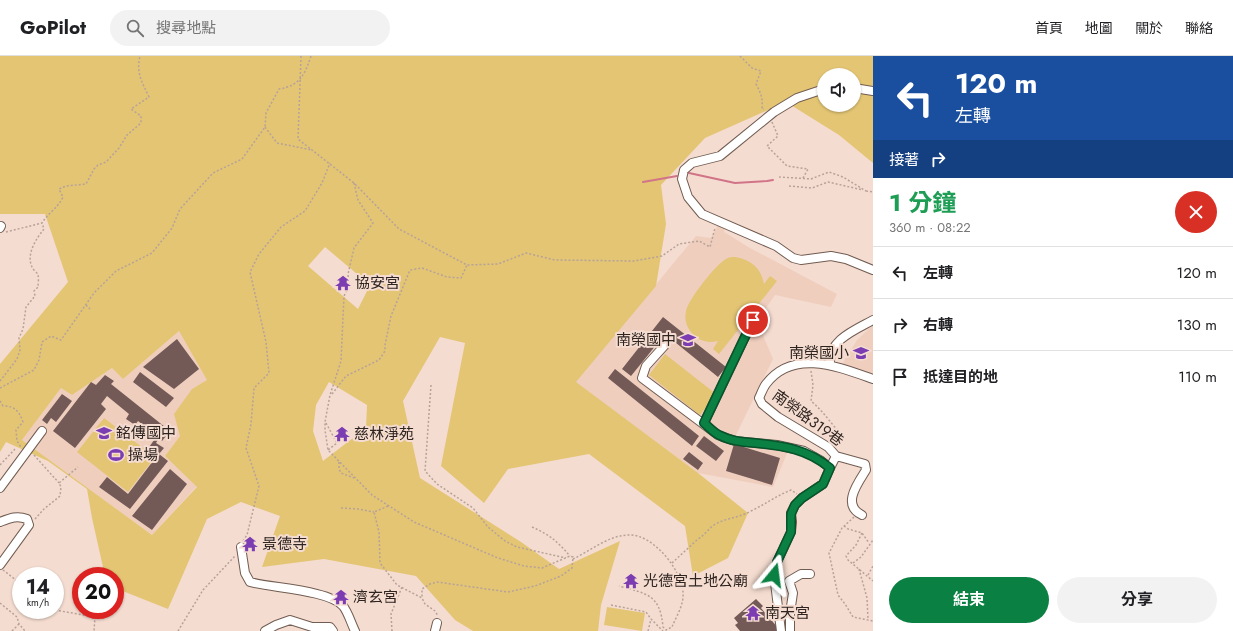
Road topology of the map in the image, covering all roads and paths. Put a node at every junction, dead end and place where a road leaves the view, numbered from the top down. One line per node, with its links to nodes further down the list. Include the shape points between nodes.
1 (140, 56): 21 (path, via 138,66 141,80 149,97 131,108 141,116 142,123 127,135 106,162 94,169 86,184 59,189 63,197)
2 (302, 56): 5 (path)
3 (311, 56): 5 (path, via 307,71)
4 (740, 56): 9 (path, via 752,68 761,71 756,84 762,93 762,109)
5 (300, 77): 11 (path, via 289,88 279,89 266,113); 12 (path, via 298,139)
6 (861, 89): 8 (street)
7 (817, 91): 9 (street, via 797,98)
8 (873, 91)
9 (774, 112): 10 (street)
10 (766, 119): 15 (path, via 770,118 778,136 767,146 787,166 808,170); 20 (street, via 720,156 692,163 684,170 682,179 688,197 702,214)
11 (266, 127): 12 (path, via 277,143); 25 (path, via 242,159 214,173 180,209 172,228 152,253 116,271)
12 (313, 150): 13 (path)
13 (330, 163): 16 (path); 65 (path, via 322,183 305,211 281,226 259,254 250,272 266,342 269,373 254,388 246,448 260,486 247,534)
14 (779, 177): 15 (path)
15 (803, 178): 18 (path, via 811,179 829,172)
16 (354, 183): 23 (path, via 399,229); 36 (path, via 358,200 373,223 354,248 348,274 349,286 344,296 341,361)
17 (789, 186): 18 (path, via 812,188 828,182)
18 (866, 191): 19 (path)
19 (873, 192)
20 (718, 221): 23 (path, via 710,247 699,241 679,244 662,256 634,261 555,260 526,253 498,264); 24 (street, via 776,246 793,258 801,260 831,256)
21 (42, 223): 22 (path, via 12,232); 33 (path, via 44,229 31,249 32,268 38,274 38,287 34,291 35,296 26,307 17,359)
22 (0, 229)
23 (467, 265): 36 (path, via 461,278 447,277 422,268 410,270 391,316 385,351 378,360 346,376)
24 (873, 270)
25 (86, 305): 26 (path); 35 (path, via 61,340 51,336 42,342 39,360 34,370)
26 (90, 309)
27 (753, 320): 39 (street)
28 (873, 320): 31 (street, via 843,336 832,350)
29 (665, 345): 39 (street, via 646,366 642,378)
30 (810, 363): 31 (street, 南榮路319巷); 41 (path, via 812,401); 45 (street, 南榮路319巷, via 793,364 779,372 766,384 759,398 762,404 778,417 828,447)
31 (830, 364): 32 (street, 南榮路319巷)
32 (873, 379)
33 (0, 381)
34 (431, 385): 67 (path, via 425,471 437,484 473,508 488,527 505,541 517,547)
35 (0, 388)
36 (330, 395): 38 (path)
37 (0, 401): 42 (path, via 3,406 12,406 19,412 23,422 16,430 17,441)
38 (325, 422): 44 (path); 44 (path, via 337,443)
39 (704, 423): 49 (street, via 718,435 735,441 777,445 804,451)
40 (42, 431): 42 (street)
41 (840, 432)
42 (26, 448): 51 (path); 52 (street)
43 (15, 449): 47 (path)
44 (328, 450): 46 (path)
45 (836, 456): 49 (street); 57 (street, 南榮路319巷, via 865,464 866,467 852,495 852,503)
46 (339, 462): 50 (path); 50 (path, via 341,473)
47 (0, 465)
48 (78, 467): 51 (path)
49 (830, 468): 53 (street, via 823,484)
50 (354, 478): 54 (path, via 372,496)
51 (59, 483): 59 (path, via 62,487 60,496)
52 (0, 488)
53 (802, 498): 69 (path, via 791,490 748,513 725,519 712,526); 100 (street, via 791,514 791,532 774,575)
54 (388, 506): 56 (path); 67 (path, via 414,522 498,558 524,566 542,568)
55 (341, 508): 56 (path)
56 (374, 512): 79 (path, via 379,532 380,563 397,585)
57 (860, 514): 60 (path)
58 (0, 522): 59 (street, via 12,517 21,517 27,519)
59 (29, 525): 72 (street)
60 (844, 526): 62 (path); 85 (path, via 829,553 838,595 853,617)
61 (532, 527): 66 (path, via 549,534)
62 (862, 533): 64 (path); 70 (path, via 846,556)
63 (873, 540): 64 (path)
64 (869, 543): 70 (path, via 861,557)
65 (239, 549): 93 (path, via 233,560 203,590); 96 (street, via 250,582 338,601 344,607)
66 (570, 556): 67 (path); 68 (path)
67 (566, 558)
68 (573, 559): 69 (path, via 601,544 627,535 637,535); 80 (path, via 572,568 561,576 536,586 508,592 437,582 422,589)
69 (672, 562): 89 (path, via 684,594 672,627)
70 (853, 564): 73 (path)
71 (873, 566): 75 (path)
72 (0, 567): 76 (path)
73 (859, 568): 75 (path); 85 (path, via 867,598)
74 (810, 574): 101 (street, via 801,574 789,581 793,593)
75 (868, 576): 77 (path)
76 (12, 577)
77 (873, 581)
78 (619, 586): 89 (path, via 647,594 656,602)
79 (402, 587): 80 (path); 97 (path, via 391,614)
80 (422, 598): 88 (path, via 438,616)
81 (0, 603): 87 (path, via 17,617)
82 (611, 605): 84 (path, via 646,612)
83 (64, 612): 92 (path, via 94,618)
84 (650, 619): 98 (path); 99 (path)
85 (868, 619): 86 (path)
86 (873, 621)
87 (19, 624): 90 (path); 91 (path)
88 (436, 627)
89 (666, 630)
90 (12, 631)
91 (25, 631)
92 (94, 631)
93 (178, 631)
94 (265, 631): 95 (street, via 290,620 312,627 330,628)
95 (333, 631)
96 (355, 631)
97 (392, 631)
98 (648, 631)
99 (663, 631)
100 (781, 631)
101 (790, 631)

